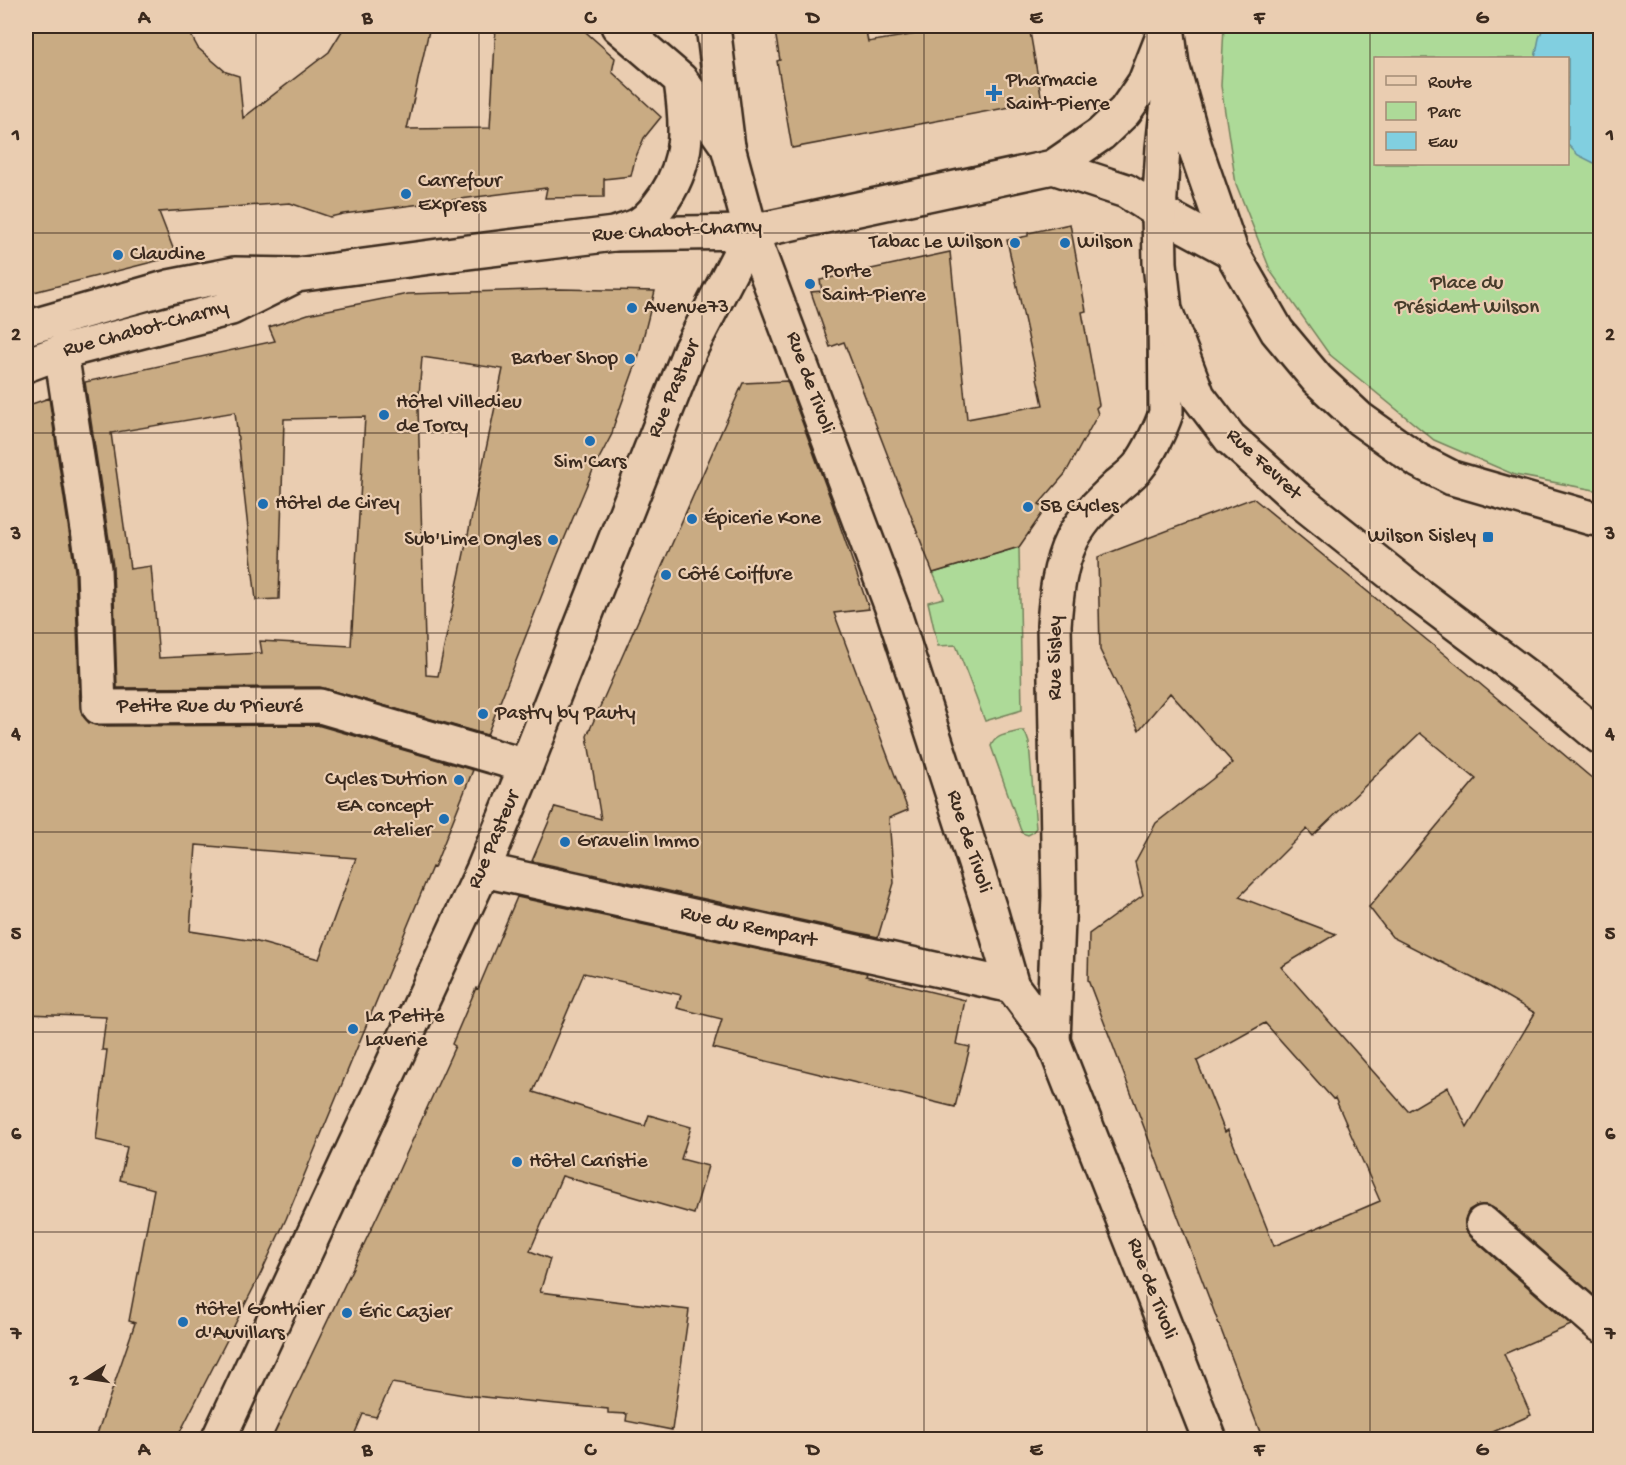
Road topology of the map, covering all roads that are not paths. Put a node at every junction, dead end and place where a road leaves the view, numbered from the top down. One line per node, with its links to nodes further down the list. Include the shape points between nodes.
1 (618, 26): 5 (street)
2 (713, 26): 6 (street)
3 (1167, 26): 4 (street); 7 (street, Rue Chabot-Charny, via 1145,82 1125,111 1101,134)
4 (1172, 65): 8 (street, Rue Fevret); 11 (street, via 1195,147)
5 (681, 80): 6 (street); 10 (street, via 686,121 684,151 675,181 657,210 640,224)
6 (729, 147): 9 (street, Rue de Tivoli)
7 (1053, 167): 8 (street, via 1126,191); 9 (street, Rue Chabot-Charny)
8 (1159, 212): 11 (street); 13 (street, Rue Fevret)
9 (751, 232): 10 (street, Rue Chabot-Charny); 19 (street, Rue Pasteur, via 690,350); 21 (street, Rue de Tivoli, via 894,613)
10 (614, 234): 12 (street, Rue Chabot-Charny)
11 (1231, 250): 17 (street, via 1277,332 1317,379 1359,419 1419,461 1452,478)
12 (297, 275): 14 (street, Rue Chabot-Charny, via 235,274 169,287); 15 (street, Rue Chabot-Charny, via 231,308)
13 (1165, 310): 18 (street, Rue Fevret, via 1198,396 1230,438 1298,499); 22 (street, Rue Sisley, via 1164,420 1138,467 1089,514 1072,540 1056,593 1059,896)
14 (26, 328)
15 (61, 352): 16 (street, Rue Chabot-Charny); 19 (street, Petite Rue du Prieuré, via 94,569 99,707 320,706)
16 (26, 365)
17 (1600, 519)
18 (1600, 737)
19 (526, 766): 20 (street, Rue Pasteur)
20 (483, 870): 21 (street, Rue du Rempart); 25 (street, Rue Pasteur)
21 (1012, 986): 22 (street, Rue de Tivoli)
22 (1053, 1041): 26 (street, Rue de Tivoli)
23 (1483, 1223): 24 (street)
24 (1600, 1325)
25 (218, 1440)
26 (1210, 1440)

